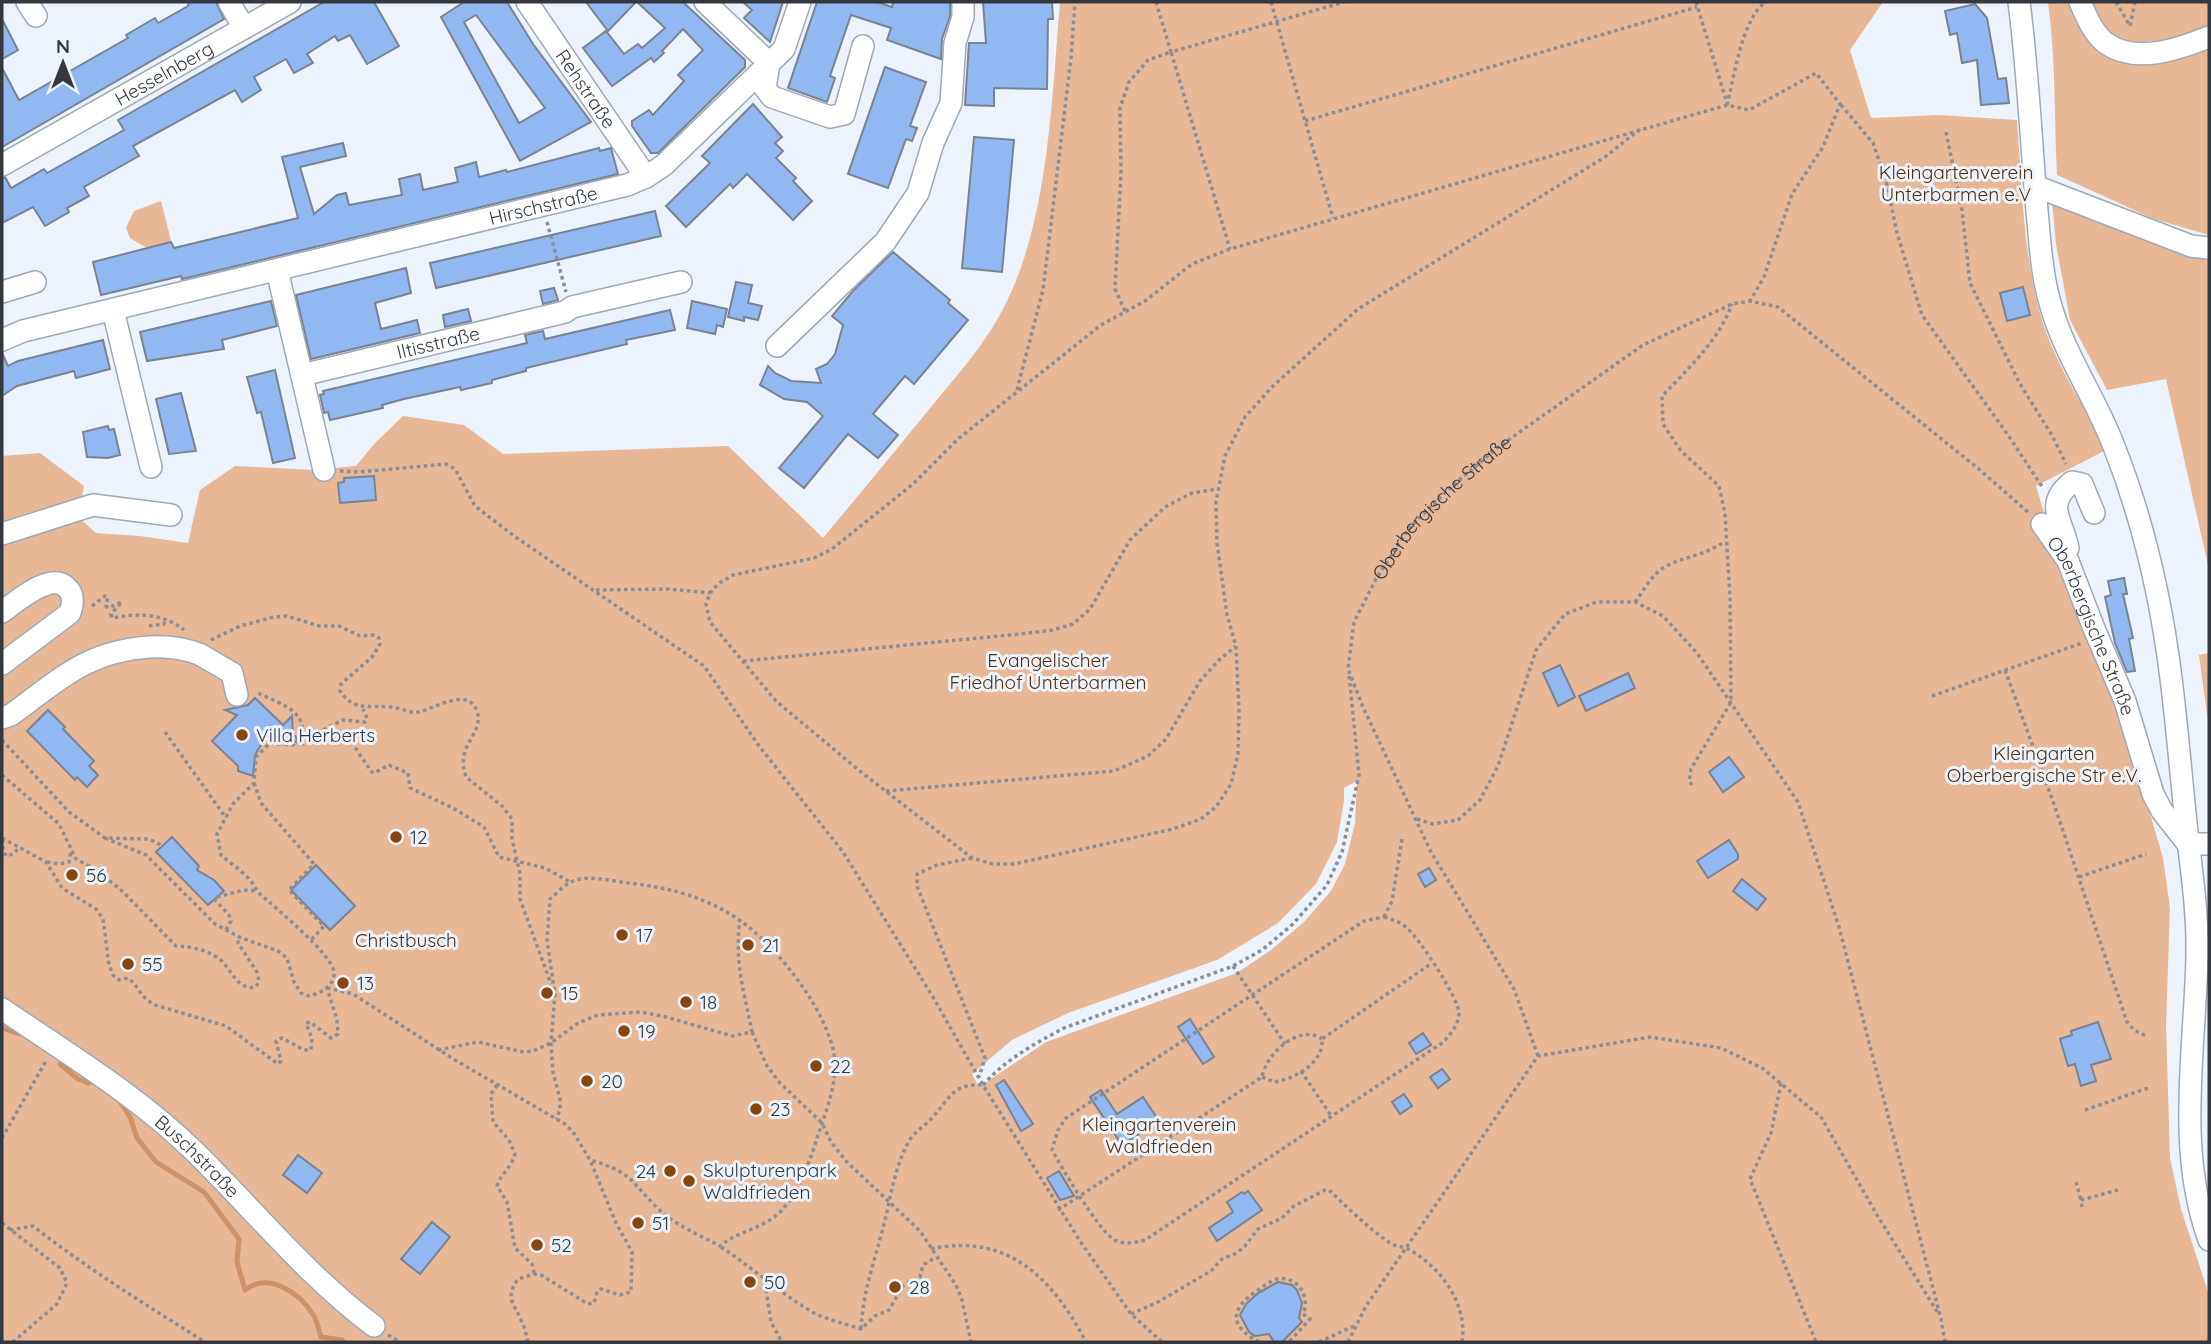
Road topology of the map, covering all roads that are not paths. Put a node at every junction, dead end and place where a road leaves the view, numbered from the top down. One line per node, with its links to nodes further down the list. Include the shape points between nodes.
1 (229, 2): 9 (street)
2 (290, 2): 9 (street, Hesselnberg)
3 (527, 2): 14 (street, Rehstraße)
4 (705, 2): 12 (street)
5 (800, 2): 12 (street, via 784,49)
6 (962, 2): 23 (street, via 951,103 918,193 885,242)
7 (2019, 2): 15 (street)
8 (2080, 2): 10 (street, via 2096,32 2117,49 2175,51)
9 (244, 28): 13 (street, Hesselnberg)
10 (2209, 37)
11 (863, 46): 12 (street, via 844,114 830,117 772,97 765,88)
12 (769, 63): 14 (street, Hirschstraße)
13 (2, 165)
14 (646, 177): 17 (street, Hirschstraße)
15 (2035, 186): 16 (street, via 2191,246); 36 (street, via 2048,296 2058,330 2112,441 2137,509 2158,598)
16 (2209, 248)
17 (277, 271): 21 (street, Hirschstraße); 24 (street)
18 (35, 282): 20 (street)
19 (681, 282): 24 (street, Iltisstraße)
20 (2, 292)
21 (113, 310): 22 (street, Hirschstraße); 25 (street)
22 (2, 340)
23 (776, 346)
24 (302, 375): 26 (street)
25 (151, 467)
26 (324, 470)
27 (2094, 513): 31 (street, via 2082,484 2072,482 2062,490 2056,517)
28 (171, 514): 30 (street, via 93,505)
29 (2042, 524): 31 (street, Oberbergische Straße)
30 (2, 534)
31 (2068, 561): 36 (street, Oberbergische Straße, via 2125,701 2153,794 2162,811)
32 (2, 612): 33 (street, via 43,584 56,582 65,585 73,602 70,613)
33 (2, 664)
34 (237, 695): 35 (street, via 232,674 198,654 167,646 126,649 83,663)
35 (2, 718)
36 (2199, 844): 37 (street)
37 (2202, 913): 38 (street); 40 (street, via 2190,1158)
38 (2209, 937)
39 (2, 1009): 41 (street, Buschstraße, via 160,1121 341,1302)
40 (2209, 1240)
41 (374, 1326)

